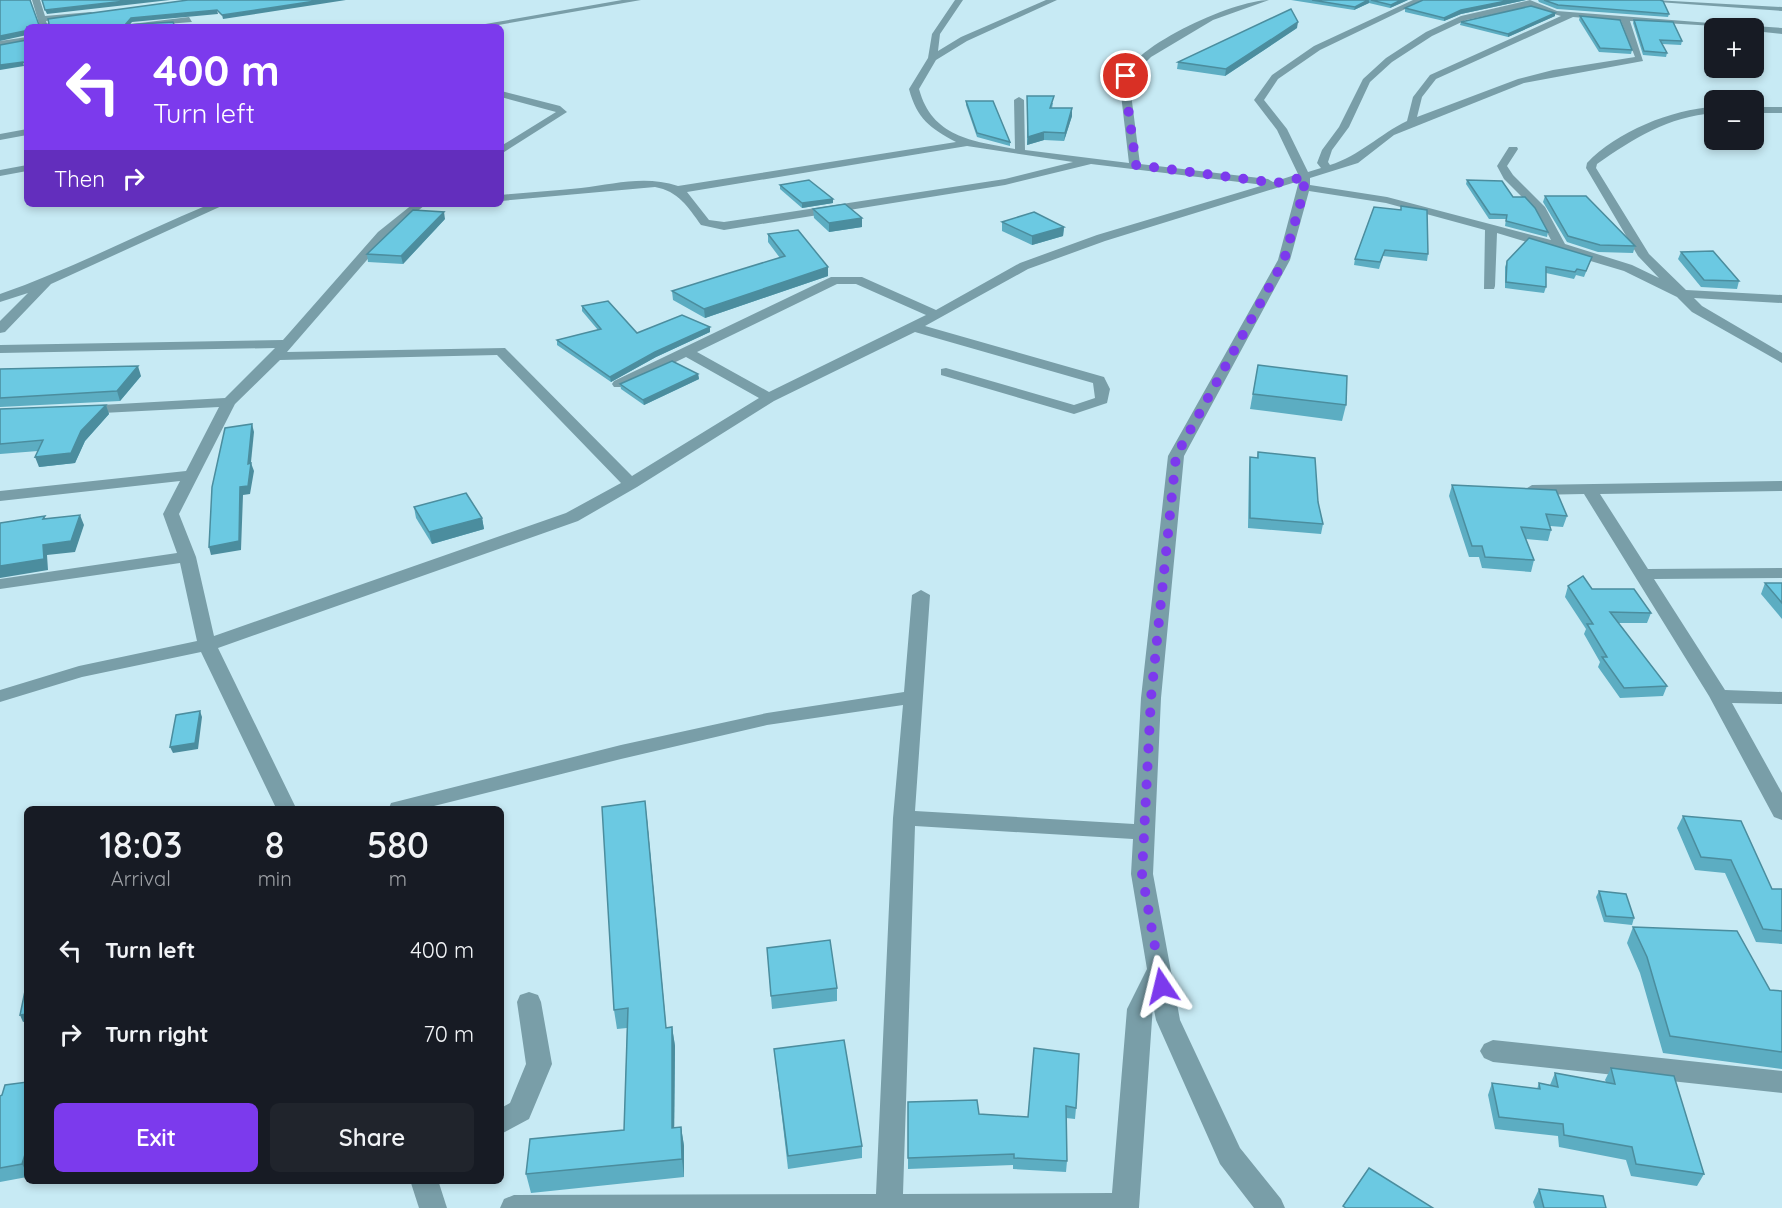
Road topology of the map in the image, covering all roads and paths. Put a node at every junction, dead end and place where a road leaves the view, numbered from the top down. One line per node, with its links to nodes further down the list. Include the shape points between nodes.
1 (36, 0): 14 (street)
2 (637, 0): 16 (street)
3 (959, 0): 22 (street, via 936,34)
4 (1053, 0): 22 (street, via 964,39)
5 (1265, 0): 36 (street, via 1210,18 1148,55 1126,76)
6 (1420, 0): 40 (street, via 1317,48 1275,77 1259,100 1281,129)
7 (1658, 0): 9 (street)
8 (1532, 2): 11 (street, via 1544,10); 38 (street, via 1464,18 1429,34 1389,60 1366,81 1344,127 1327,150 1322,163)
9 (1782, 9)
10 (99, 13): 14 (street)
11 (1572, 14): 12 (street); 28 (street, via 1433,77 1418,92)
12 (1625, 19): 17 (street); 28 (street, via 1640,59 1553,72 1521,81)
13 (189, 20): 15 (street)
14 (42, 23)
15 (156, 24)
16 (490, 24)
17 (1704, 25)
18 (1764, 30): 19 (street)
19 (1782, 31)
20 (24, 40): 21 (street)
21 (0, 44)
22 (932, 58): 31 (street, via 914,89 919,108 937,128)
23 (504, 95): 32 (street, via 562,112)
24 (1019, 100): 34 (street)
25 (1764, 110): 26 (street)
26 (1782, 110)
27 (1704, 111): 50 (street, via 1677,114 1626,139 1592,163 1591,168 1644,256)
28 (1413, 123): 38 (street, via 1390,133 1354,161)
29 (24, 133): 30 (street)
30 (0, 137)
31 (967, 143): 34 (street); 42 (street)
32 (504, 149)
33 (1513, 149): 47 (street, via 1502,166 1508,177 1541,208)
34 (1020, 153): 35 (street)
35 (1092, 161): 36 (street); 42 (street, via 1005,182 724,226 705,223)
36 (1136, 165): 41 (street)
37 (24, 169): 39 (street)
38 (1330, 170): 40 (street)
39 (0, 173)
40 (1305, 182): 41 (street); 46 (street); 85 (street, via 1284,260 1176,456 1151,698)
41 (1276, 183): 53 (street, via 1024,266)
42 (677, 190): 43 (street, via 638,182)
43 (504, 198)
44 (212, 207): 48 (street)
45 (420, 207): 57 (street, via 361,256)
46 (1491, 228): 47 (street); 49 (street)
47 (1560, 246): 50 (street, via 1629,268)
48 (47, 281): 51 (street); 55 (street)
49 (1489, 286)
50 (1682, 294): 52 (street); 59 (street, via 1697,309)
51 (0, 298)
52 (1782, 298)
53 (937, 315): 54 (street); 58 (street, via 846,278 800,296)
54 (914, 327): 60 (street, via 1099,380 1102,400 1074,410); 62 (street)
55 (0, 329)
56 (0, 348): 57 (street)
57 (281, 350): 63 (street); 66 (street, via 500,351)
58 (687, 352): 61 (street); 62 (street)
59 (1782, 359)
60 (946, 372)
61 (619, 384)
62 (769, 398): 66 (street)
63 (229, 402): 64 (street); 65 (street)
64 (64, 411)
65 (190, 475): 70 (street); 71 (street, via 171,514)
66 (631, 484): 76 (street, via 572,517)
67 (1782, 486): 69 (street)
68 (1519, 490): 69 (street)
69 (1590, 491): 73 (street)
70 (0, 496)
71 (187, 557): 74 (street); 76 (street)
72 (1782, 573): 73 (street)
73 (1644, 574): 78 (street)
74 (0, 584)
75 (921, 595): 79 (street)
76 (207, 645): 77 (street, via 79,672); 81 (street)
77 (0, 696)
78 (1719, 696): 80 (street); 83 (street)
79 (913, 697): 82 (street, via 767,719); 84 (street)
80 (1782, 698)
81 (285, 806)
82 (407, 806)
83 (1782, 812)
84 (904, 818): 85 (street); 92 (street)
85 (1144, 832): 86 (street, via 1142,874)
86 (1159, 969): 93 (street, via 1139,1009); 96 (street, via 1168,1020 1230,1156)
87 (529, 1002): 90 (street, via 539,1064 520,1111)
88 (1493, 1051): 89 (street)
89 (1782, 1082)
90 (504, 1120)
91 (425, 1184): 94 (street)
92 (889, 1205): 93 (street); 95 (street)
93 (1125, 1207)
94 (434, 1208)
95 (514, 1208)
96 (1271, 1208)

